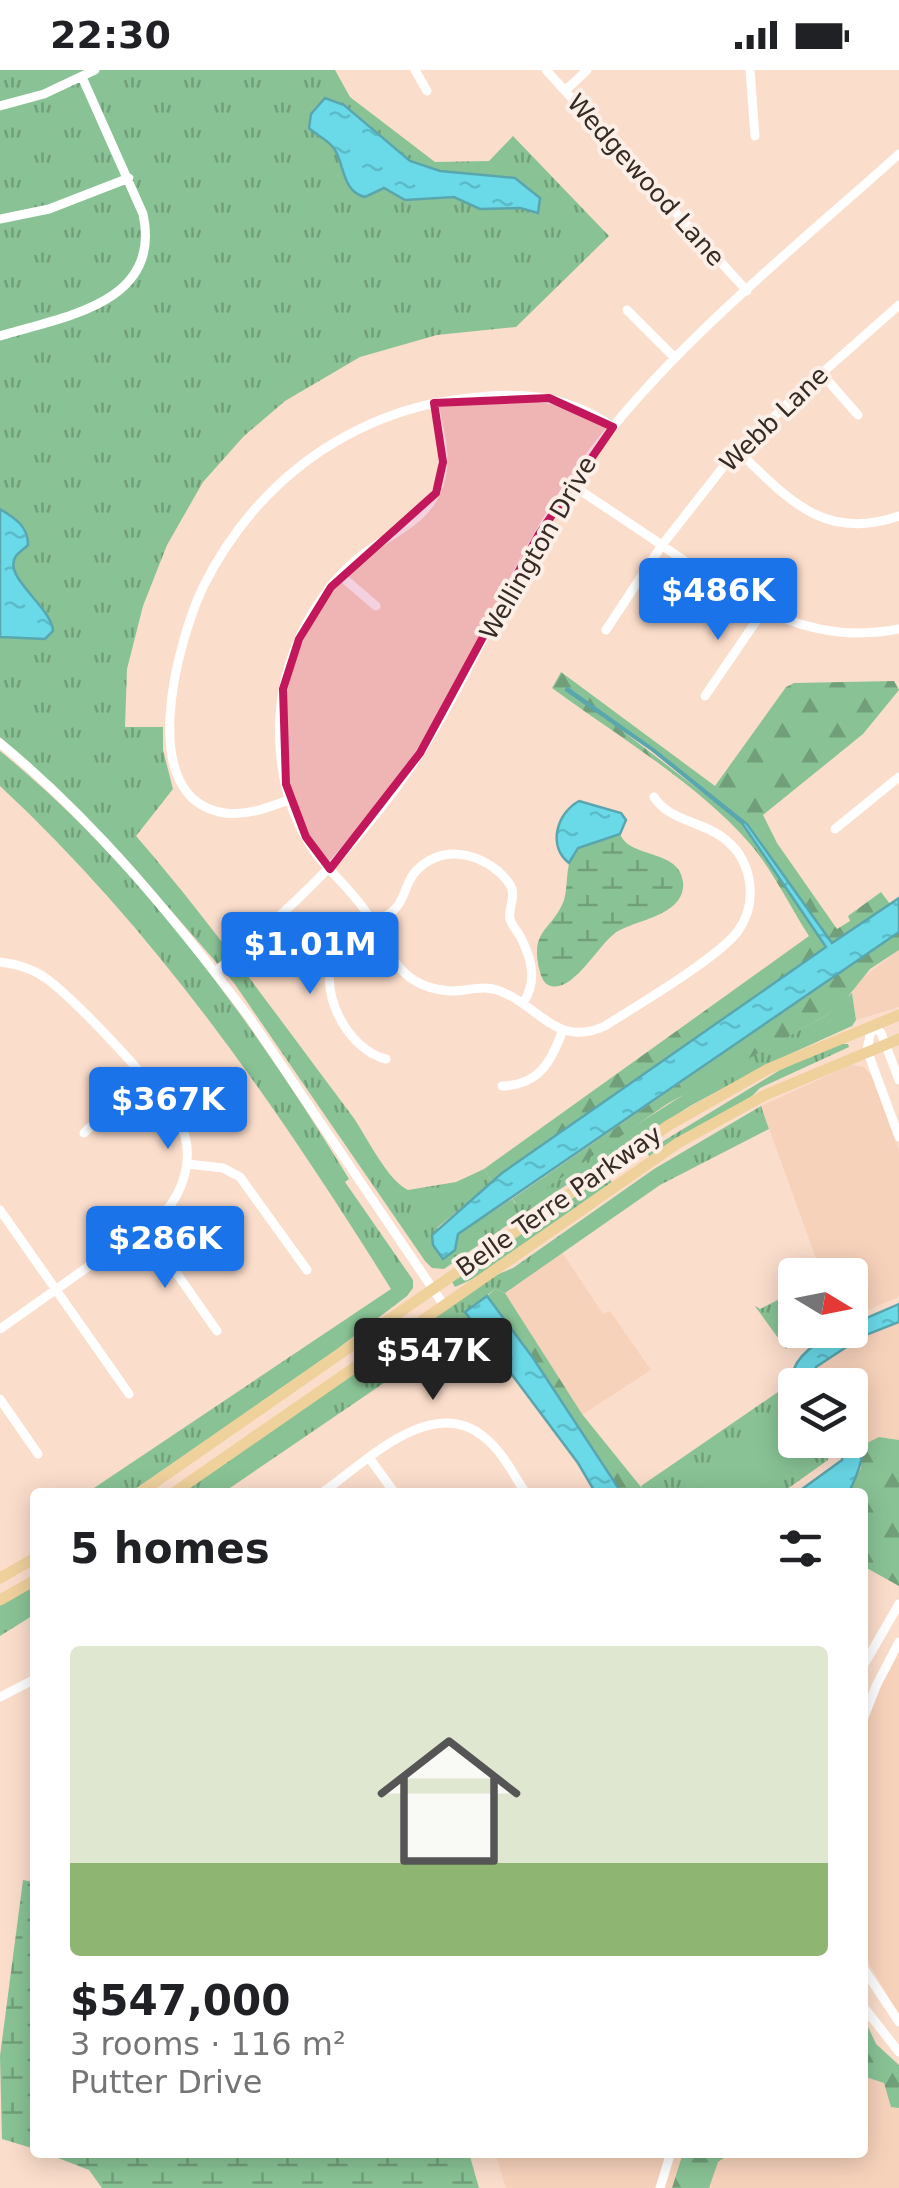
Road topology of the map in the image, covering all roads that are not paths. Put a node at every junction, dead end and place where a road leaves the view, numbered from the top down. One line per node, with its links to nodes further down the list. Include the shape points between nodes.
1 (95, 70): 6 (street)
2 (414, 70): 7 (street)
3 (546, 70): 8 (street, Wedgewood Lane)
4 (587, 70): 8 (street)
5 (750, 70): 10 (street)
6 (82, 77): 9 (street); 12 (street)
7 (427, 91)
8 (565, 91): 14 (street, Wedgewood Lane)
9 (0, 106)
10 (755, 136)
11 (899, 154): 14 (street, Wellington Drive)
12 (129, 178): 13 (street, via 49,209); 17 (street, via 146,236 126,285 94,308)
13 (0, 219)
14 (747, 291): 18 (street, Wellington Drive)
15 (899, 305): 19 (street, Webb Lane)
16 (627, 310): 18 (street)
17 (0, 336)
18 (675, 358): 22 (street, Wellington Drive)
19 (821, 374): 21 (street); 23 (street, Webb Lane)
20 (434, 402): 22 (street, via 484,396 560,400); 27 (street, via 443,462 436,494 417,518); 36 (street, via 353,433 280,482 227,546 194,609 172,705 178,778 202,805 221,812 250,812)
21 (858, 415)
22 (613, 426): 24 (street, Wellington Drive)
23 (738, 451): 25 (street, via 791,501 820,517 864,524); 26 (street, Webb Lane)
24 (570, 484): 26 (street); 38 (street, Wellington Drive, via 431,735)
25 (899, 516)
26 (662, 545): 29 (street); 31 (street, Webb Lane)
27 (341, 576): 28 (street); 36 (street, via 306,624 290,661 280,744)
28 (376, 606)
29 (763, 611): 30 (street, via 828,631); 32 (street)
30 (899, 629)
31 (606, 630)
32 (705, 696)
33 (0, 744): 41 (street, via 109,847)
34 (899, 777): 37 (street)
35 (654, 797): 45 (street, via 664,810 714,831 734,848 750,883 744,919 723,946 605,1026)
36 (291, 799): 38 (street)
37 (836, 829)
38 (330, 869): 39 (street); 41 (street, Wellington Drive)
39 (373, 924): 42 (street, via 395,965 413,981 451,991 492,988); 42 (street, via 394,910 411,876 430,860 458,854 482,859 512,889 510,918 532,974); 49 (street, via 339,947 328,985 340,1018 368,1052)
40 (0, 962): 50 (street, via 54,984)
41 (215, 972): 60 (street)
42 (523, 1003): 45 (street)
43 (899, 1015): 44 (main road, Belle Terre Parkway)
44 (872, 1025): 47 (street); 48 (street); 60 (main road, Belle Terre Parkway, via 803,1052 694,1110)
45 (562, 1032): 52 (street, via 543,1071 524,1084)
46 (899, 1039): 47 (main road, Belle Terre Parkway)
47 (886, 1043): 48 (main road, Belle Terre Parkway); 51 (street)
48 (867, 1050): 54 (street); 61 (main road, Belle Terre Parkway, via 678,1143)
49 (386, 1060)
50 (142, 1076): 53 (street); 55 (street, via 177,1116)
51 (899, 1080)
52 (502, 1086)
53 (84, 1133)
54 (899, 1137)
55 (187, 1164): 57 (street, via 173,1202); 58 (street, via 240,1177)
56 (0, 1210): 59 (street)
57 (145, 1228): 59 (street); 63 (street)
58 (307, 1270)
59 (56, 1290): 62 (street); 64 (street)
60 (432, 1290): 61 (street); 68 (main road, Belle Terre Parkway)
61 (443, 1304): 69 (main road, Belle Terre Parkway)
62 (0, 1330)
63 (217, 1331)
64 (129, 1394)
65 (0, 1399): 66 (street)
66 (38, 1454)
67 (370, 1459): 70 (street); 71 (street); 72 (street, via 418,1428 456,1423 487,1439)
68 (148, 1488)
69 (182, 1488)
70 (329, 1488)
71 (391, 1488)
72 (523, 1488)
73 (30, 1561): 74 (main road)
74 (0, 1578)
75 (30, 1583): 76 (main road)
76 (0, 1600)
77 (899, 1604): 79 (street)
78 (899, 1642): 82 (street)
79 (868, 1658)
80 (30, 1682): 81 (street)
81 (0, 1697)
82 (868, 1706)
83 (868, 1983): 85 (street)
84 (868, 2013): 86 (street)
85 (899, 2022)
86 (899, 2052)
87 (669, 2158): 88 (street)
88 (660, 2188)

